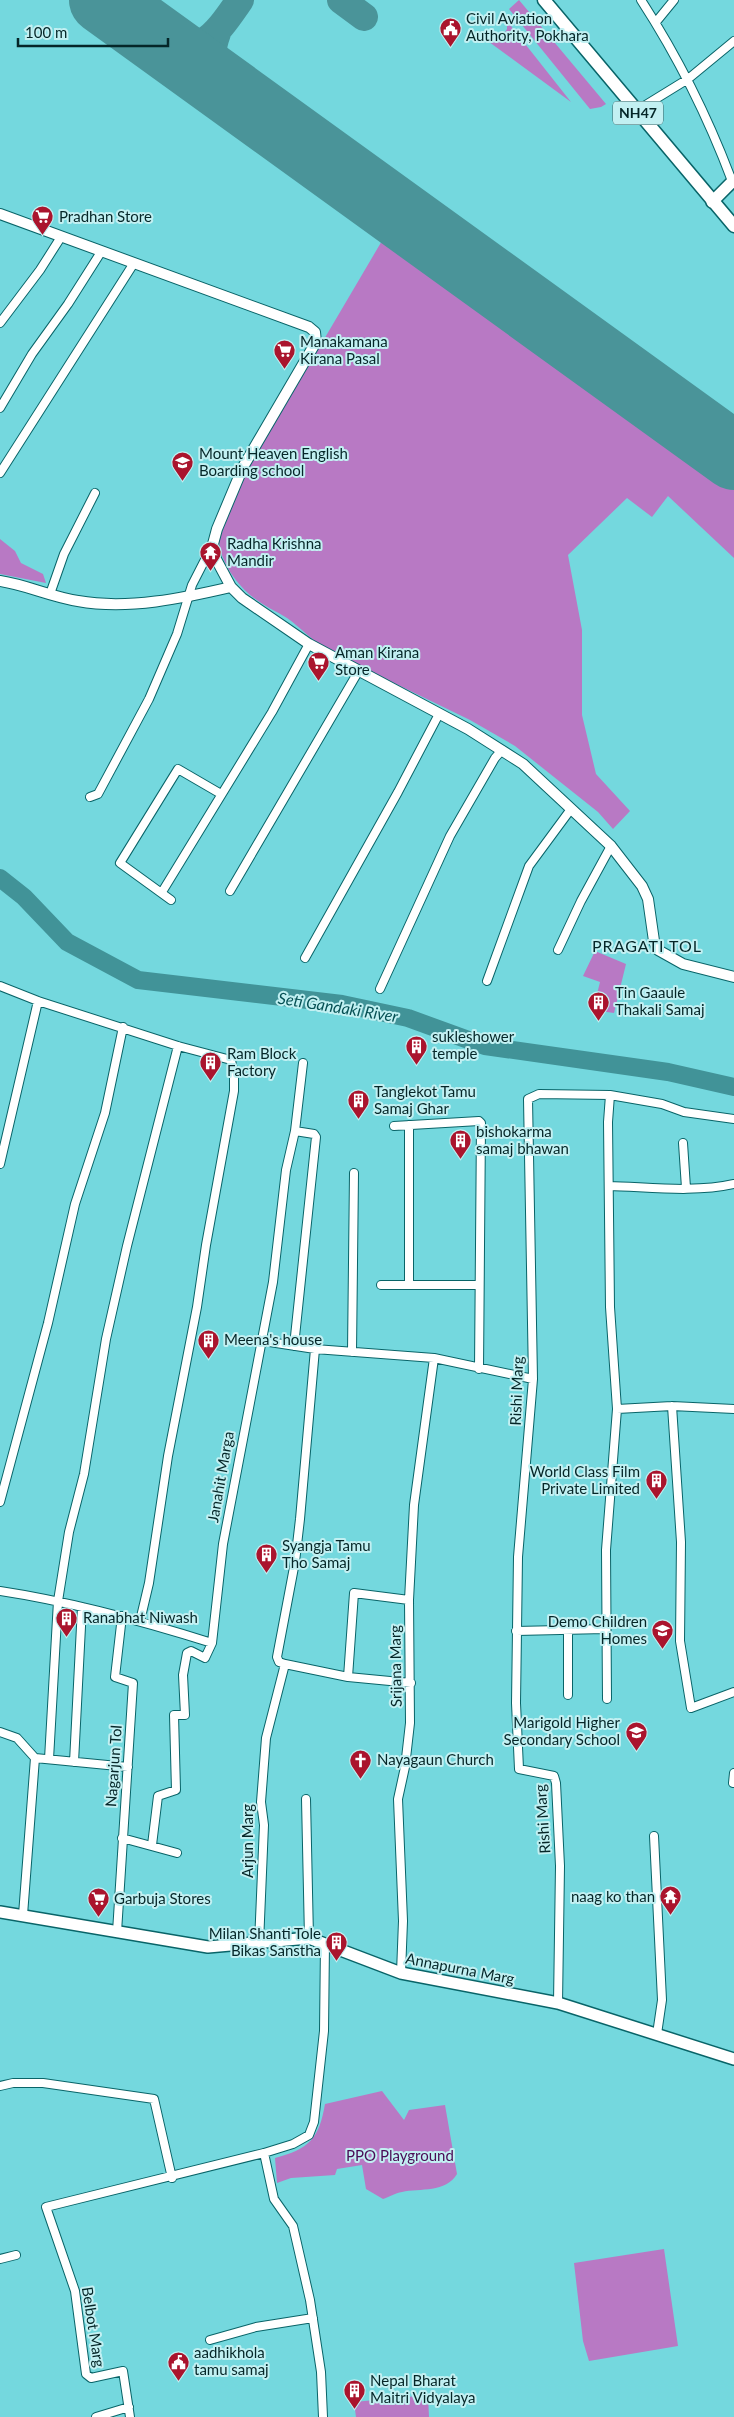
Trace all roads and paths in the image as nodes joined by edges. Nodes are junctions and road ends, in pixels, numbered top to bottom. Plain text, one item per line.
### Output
1 (544, 0) edge
2 (641, 0) edge
3 (674, 0) edge
4 (656, 22) junction
5 (734, 41) edge
6 (688, 79) junction
7 (636, 111) junction
8 (733, 180) edge
9 (712, 202) junction
10 (0, 214) edge
11 (734, 226) edge
12 (61, 237) junction
13 (101, 252) junction
14 (134, 263) junction
15 (0, 323) edge
16 (0, 408) edge
17 (0, 474) edge
18 (95, 493) dead end
19 (213, 544) junction
20 (0, 581) edge
21 (231, 587) junction
22 (50, 594) junction
23 (187, 598) junction
24 (309, 644) junction
25 (358, 672) junction
26 (439, 714) junction
27 (502, 750) junction
28 (221, 794) junction
29 (90, 797) dead end
30 (571, 808) junction
31 (611, 846) junction
32 (230, 891) dead end
33 (162, 892) junction
34 (171, 900) dead end
35 (558, 950) dead end
36 (305, 958) dead end
37 (734, 976) edge
38 (487, 981) dead end
39 (0, 986) edge
40 (380, 989) dead end
41 (38, 1001) junction
42 (123, 1027) junction
43 (178, 1046) junction
44 (303, 1063) dead end
45 (610, 1095) junction
46 (734, 1119) edge
47 (409, 1125) junction
48 (394, 1126) dead end
49 (295, 1131) junction
50 (683, 1143) dead end
51 (0, 1164) edge
52 (354, 1173) dead end
53 (734, 1184) edge
54 (609, 1186) junction
55 (686, 1188) junction
56 (409, 1284) junction
57 (381, 1285) dead end
58 (479, 1285) junction
59 (263, 1341) junction
60 (294, 1346) junction
61 (315, 1349) junction
62 (352, 1352) junction
63 (434, 1358) junction
64 (479, 1368) junction
65 (533, 1379) junction
66 (672, 1406) junction
67 (616, 1409) junction
68 (734, 1409) edge
69 (0, 1502) edge
70 (0, 1592) edge
71 (409, 1600) junction
72 (58, 1601) junction
73 (82, 1607) junction
74 (122, 1616) junction
75 (140, 1621) junction
76 (605, 1629) junction
77 (568, 1630) junction
78 (516, 1631) junction
79 (212, 1643) junction
80 (285, 1664) junction
81 (348, 1677) junction
82 (411, 1683) junction
83 (734, 1692) edge
84 (568, 1695) dead end
85 (607, 1700) dead end
86 (0, 1732) edge
87 (34, 1758) junction
88 (49, 1759) junction
89 (74, 1762) junction
90 (128, 1767) junction
91 (734, 1773) edge
92 (733, 1783) dead end
93 (306, 1799) dead end
94 (654, 1836) dead end
95 (122, 1838) junction
96 (152, 1845) junction
97 (177, 1853) dead end
98 (0, 1912) edge
99 (23, 1915) junction
100 (117, 1932) junction
101 (309, 1938) junction
102 (259, 1943) junction
103 (325, 1943) junction
104 (402, 1973) junction
105 (558, 2003) junction
106 (657, 2034) junction
107 (734, 2059) edge
108 (0, 2086) edge
109 (264, 2154) junction
110 (172, 2178) junction
111 (16, 2255) dead end
112 (0, 2259) edge
113 (313, 2318) junction
114 (210, 2340) dead end
115 (129, 2407) junction
116 (96, 2417) edge
117 (130, 2417) edge
118 (323, 2417) edge

1 - 7 highway, NH47
2 - 4 street
3 - 4 street
4 - 6 street
5 - 6 street
6 - 7 street
6 - 8 street
7 - 9 highway, NH47
8 - 9 main road
9 - 11 highway, NH47
10 - 12 street
12 - 13 street
12 - 15 street
13 - 14 street
13 - 16 street
14 - 17 street
14 - 19 street
18 - 22 street
19 - 21 street
19 - 23 street
20 - 22 street
21 - 23 street
21 - 24 street
22 - 23 street
23 - 29 street
24 - 25 street
24 - 28 street
25 - 26 street
25 - 32 street
26 - 27 street
26 - 36 street
27 - 30 street
27 - 40 street
28 - 33 street
28 - 33 street
30 - 31 street
30 - 38 street
31 - 35 street
31 - 37 street
33 - 34 street
39 - 41 street
41 - 42 street
41 - 51 street
42 - 43 street
42 - 69 street
43 - 72 street
43 - 75 street
44 - 49 street, Janahit Marga
45 - 46 street
45 - 54 street
45 - 65 street, Rishi Marg
47 - 48 street
47 - 56 street
47 - 58 street
49 - 59 street, Janahit Marga
49 - 60 street
50 - 55 street
52 - 62 street
53 - 55 street
54 - 55 street
54 - 67 street
56 - 57 street
56 - 58 street
58 - 64 street
59 - 60 street
59 - 79 street, Janahit Marga
60 - 61 street
61 - 62 street
61 - 80 street
62 - 63 street
63 - 64 street
63 - 71 street, Srijana Marg
64 - 65 street
65 - 78 street, Rishi Marg
66 - 67 street
66 - 68 street
66 - 83 street
67 - 76 street
70 - 72 street
71 - 81 street
71 - 82 street, Srijana Marg
72 - 73 street
72 - 88 street
73 - 74 street
73 - 89 street
74 - 75 street
74 - 90 street, Nagarjun Tol
75 - 79 street
76 - 77 street
76 - 85 street
77 - 78 street
77 - 84 street
78 - 105 street, Rishi Marg
79 - 96 street
80 - 81 street
80 - 102 street, Arjun Marg
81 - 82 street
82 - 104 street, Srijana Marg
86 - 87 street
87 - 88 street
87 - 99 street
88 - 89 street
89 - 90 street
90 - 95 street, Nagarjun Tol
91 - 92 street
93 - 101 street
94 - 106 street
95 - 96 street
95 - 100 street, Nagarjun Tol
96 - 97 street
98 - 99 main road, Annapurna Marg
99 - 100 main road, Annapurna Marg
100 - 102 main road, Annapurna Marg
101 - 102 main road, Annapurna Marg
101 - 103 main road, Annapurna Marg
103 - 104 main road, Annapurna Marg
103 - 109 street
104 - 105 main road, Annapurna Marg
105 - 106 main road, Annapurna Marg
106 - 107 main road, Annapurna Marg
108 - 110 street
109 - 110 street
109 - 113 street
110 - 115 street, Belbot Marg
111 - 112 street
113 - 114 street
113 - 118 street
115 - 116 street
115 - 117 street, Belbot Marg

